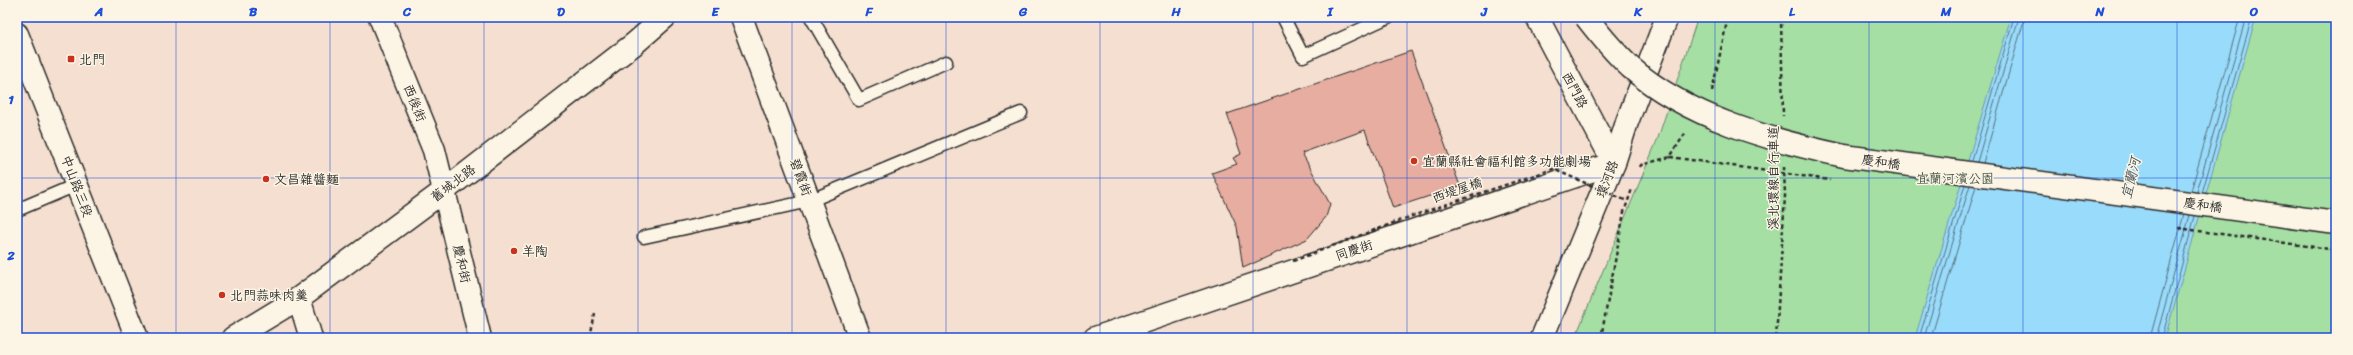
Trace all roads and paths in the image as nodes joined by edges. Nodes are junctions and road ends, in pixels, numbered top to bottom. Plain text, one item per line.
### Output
1 (380, 17) edge
2 (665, 17) edge
3 (741, 17) edge
4 (811, 17) edge
5 (1283, 17) edge
6 (1388, 17) edge
7 (1537, 17) edge
8 (1586, 17) edge
9 (1667, 17) edge
10 (1728, 17) edge
11 (1780, 17) edge
12 (17, 34) edge
13 (946, 62) dead end
14 (1712, 92) dead end
15 (1021, 112) dead end
16 (1783, 118) dead end
17 (1687, 132) dead end
18 (1614, 163) junction
19 (1784, 165) dead end
20 (1638, 172) dead end
21 (76, 185) junction
22 (1633, 186) dead end
23 (445, 190) junction
24 (1628, 200) junction
25 (809, 201) junction
26 (17, 210) edge
27 (2336, 223) edge
28 (644, 237) dead end
29 (1293, 261) dead end
30 (299, 298) junction
31 (595, 314) dead end
32 (137, 338) edge
33 (233, 338) edge
34 (311, 338) edge
35 (480, 338) edge
36 (590, 338) edge
37 (860, 338) edge
38 (1095, 338) edge
39 (1542, 338) edge
40 (1601, 338) edge
41 (1776, 338) edge

1 - 23 street, 西後街
2 - 23 street, 舊城北路
3 - 25 street, 碧霞街
4 - 13 lane
5 - 6 lane
7 - 18 street, 西門路
8 - 27 street, 慶和橋, bridge
9 - 18 street, 環河路
10 - 14 path
11 - 16 path, 溪北環線自行車道
12 - 21 street, 中山路三段
15 - 25 lane
17 - 20 path
18 - 38 street, 同慶街
18 - 39 street, 環河路
19 - 41 path, 溪北環線自行車道
21 - 26 lane
21 - 32 street, 中山路三段
22 - 24 path
23 - 30 street, 舊城北路
23 - 35 street, 慶和街
24 - 29 path, 西堤屋橋, bridge
24 - 40 path
25 - 28 lane
25 - 37 street, 碧霞街
30 - 33 street, 舊城北路
30 - 34 street
31 - 36 path

